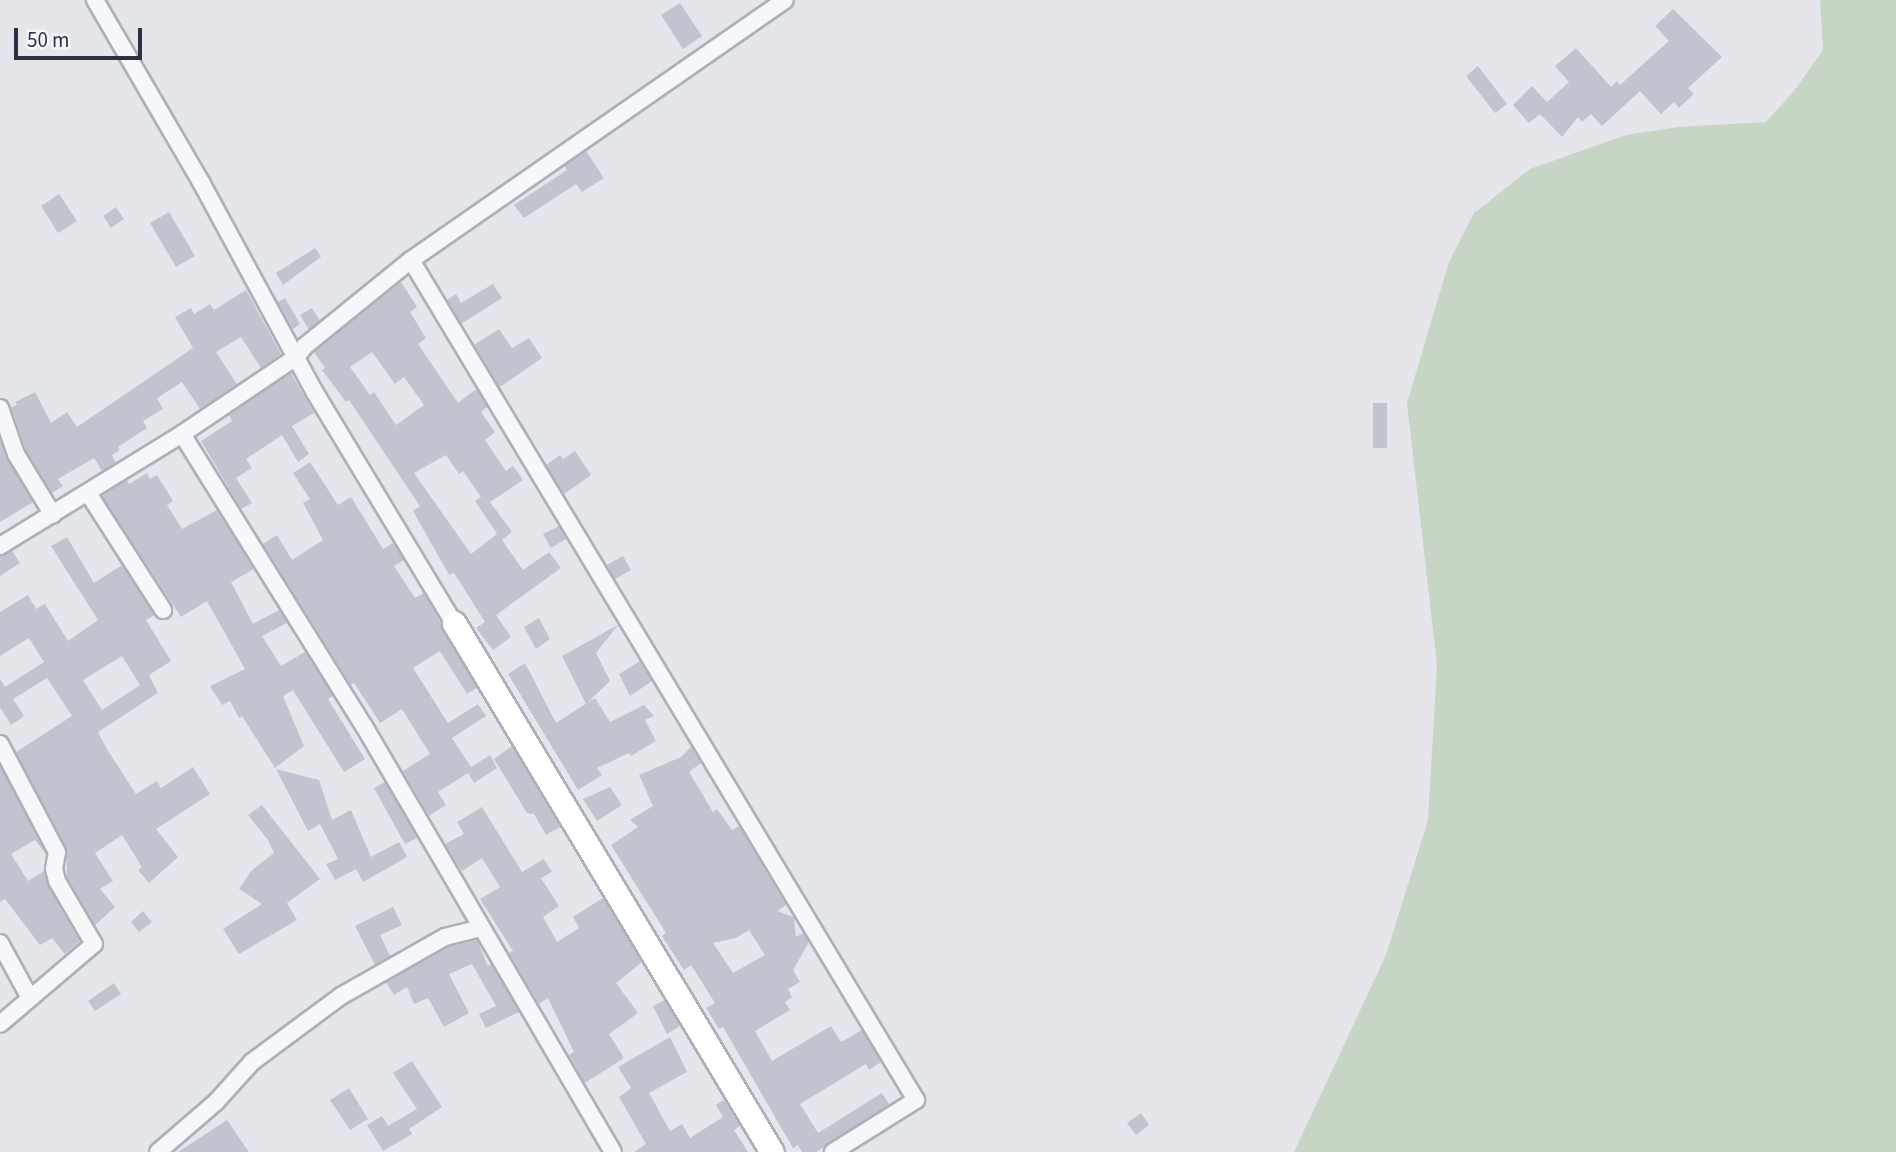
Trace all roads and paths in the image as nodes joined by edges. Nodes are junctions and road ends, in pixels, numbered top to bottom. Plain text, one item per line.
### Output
1 (95, 0) edge
2 (785, 0) edge
3 (411, 260) junction
4 (296, 357) junction
5 (0, 408) edge
6 (182, 434) junction
7 (88, 493) junction
8 (52, 515) junction
9 (0, 546) edge
10 (163, 610) dead end
11 (454, 623) joint
12 (0, 744) edge
13 (480, 928) junction
14 (0, 943) edge
15 (30, 998) junction
16 (0, 1024) edge
17 (158, 1152) edge
18 (613, 1152) edge
19 (772, 1152) edge
20 (833, 1152) edge

1 - 4 street
2 - 3 street
3 - 4 street
3 - 20 street
4 - 6 street
4 - 11 street
5 - 8 street
6 - 7 street
6 - 13 street
7 - 8 street
7 - 10 street
8 - 9 street
11 - 19 street
12 - 15 street
13 - 17 street
13 - 18 street
14 - 15 street
15 - 16 street

